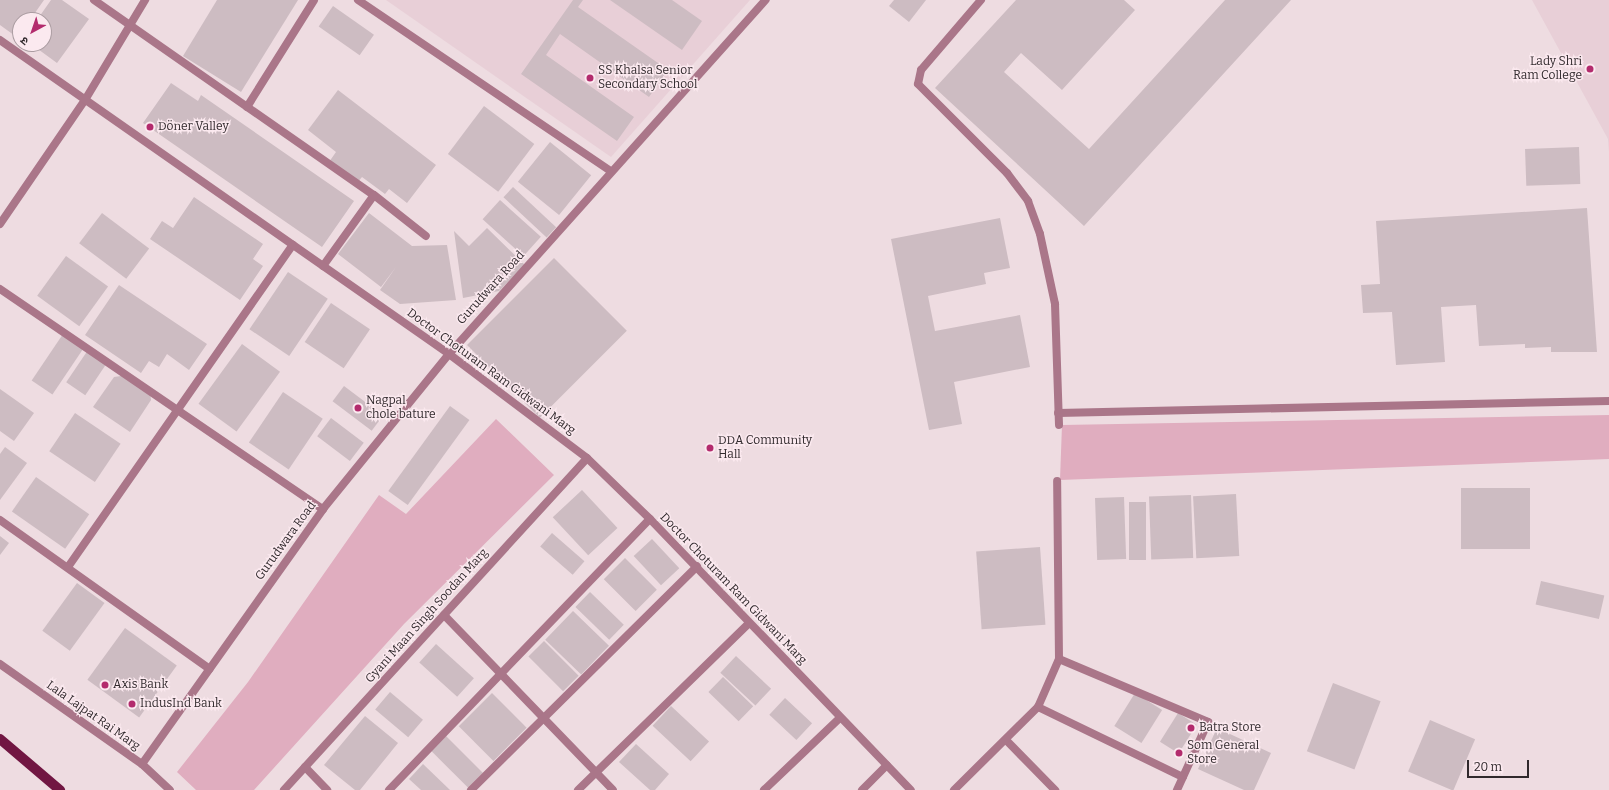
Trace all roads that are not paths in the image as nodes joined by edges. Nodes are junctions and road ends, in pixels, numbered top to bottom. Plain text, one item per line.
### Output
1 (94, 0) edge
2 (145, 0) edge
3 (314, 0) edge
4 (358, 0) edge
5 (766, 0) edge
6 (981, 0) edge
7 (130, 26) junction
8 (0, 40) edge
9 (85, 100) junction
10 (247, 107) junction
11 (611, 171) junction
12 (374, 195) junction
13 (0, 224) edge
14 (426, 236) dead end
15 (293, 245) junction
16 (323, 266) junction
17 (0, 289) edge
18 (449, 354) junction
19 (1609, 401) edge
20 (178, 408) junction
21 (1058, 413) junction
22 (1059, 425) dead end
23 (587, 458) junction
24 (1057, 481) dead end
25 (323, 509) junction
26 (650, 519) junction
27 (0, 520) edge
28 (696, 566) junction
29 (68, 567) junction
30 (444, 615) junction
31 (748, 623) junction
32 (1059, 659) junction
33 (0, 664) edge
34 (210, 669) junction
35 (501, 673) junction
36 (1038, 707) junction
37 (544, 718) junction
38 (840, 718) junction
39 (0, 739) edge
40 (1007, 741) junction
41 (142, 764) junction
42 (887, 765) junction
43 (305, 767) junction
44 (596, 773) junction
45 (1183, 777) junction
46 (60, 790) edge
47 (170, 790) edge
48 (284, 790) edge
49 (327, 790) edge
50 (389, 790) edge
51 (471, 790) edge
52 (578, 790) edge
53 (613, 790) edge
54 (764, 790) edge
55 (862, 790) edge
56 (911, 790) edge
57 (954, 790) edge
58 (1055, 790) edge
59 (1177, 790) edge

1 - 7 street
2 - 7 street
3 - 10 street
4 - 11 street
5 - 11 street, Gurudwara Road
6 - 21 street
7 - 9 street
7 - 10 street
8 - 9 street, Doctor Choturam Ram Gidwani Marg
9 - 13 street
9 - 15 street, Doctor Choturam Ram Gidwani Marg
10 - 12 street
11 - 18 street, Gurudwara Road
12 - 14 street
12 - 16 street
15 - 16 street, Doctor Choturam Ram Gidwani Marg
15 - 20 street
16 - 18 street, Doctor Choturam Ram Gidwani Marg
17 - 20 street
18 - 23 street, Doctor Choturam Ram Gidwani Marg
18 - 25 street, Gurudwara Road
19 - 21 street
20 - 25 street
20 - 29 street
21 - 22 street
23 - 26 street, Doctor Choturam Ram Gidwani Marg
23 - 30 street, Gyani Maan Singh Soodan Marg
24 - 32 street
25 - 34 street, Gurudwara Road
26 - 28 street, Doctor Choturam Ram Gidwani Marg
26 - 35 street
27 - 29 street
28 - 31 street, Doctor Choturam Ram Gidwani Marg
28 - 37 street
29 - 34 street
30 - 35 street
30 - 43 street, Gyani Maan Singh Soodan Marg
31 - 38 street, Doctor Choturam Ram Gidwani Marg
31 - 44 street
32 - 36 street
32 - 45 street
33 - 41 street, Lala Lajpat Rai Marg
34 - 41 street, Gurudwara Road
35 - 37 street
35 - 50 street
36 - 40 street
36 - 45 street
37 - 44 street
37 - 51 street
38 - 42 street, Doctor Choturam Ram Gidwani Marg
38 - 54 street
39 - 46 main road
40 - 57 street
40 - 58 street
41 - 47 street, Lala Lajpat Rai Marg
42 - 55 street
42 - 56 street, Doctor Choturam Ram Gidwani Marg
43 - 48 street, Gyani Maan Singh Soodan Marg
43 - 49 street
44 - 52 street
44 - 53 street
45 - 59 street

